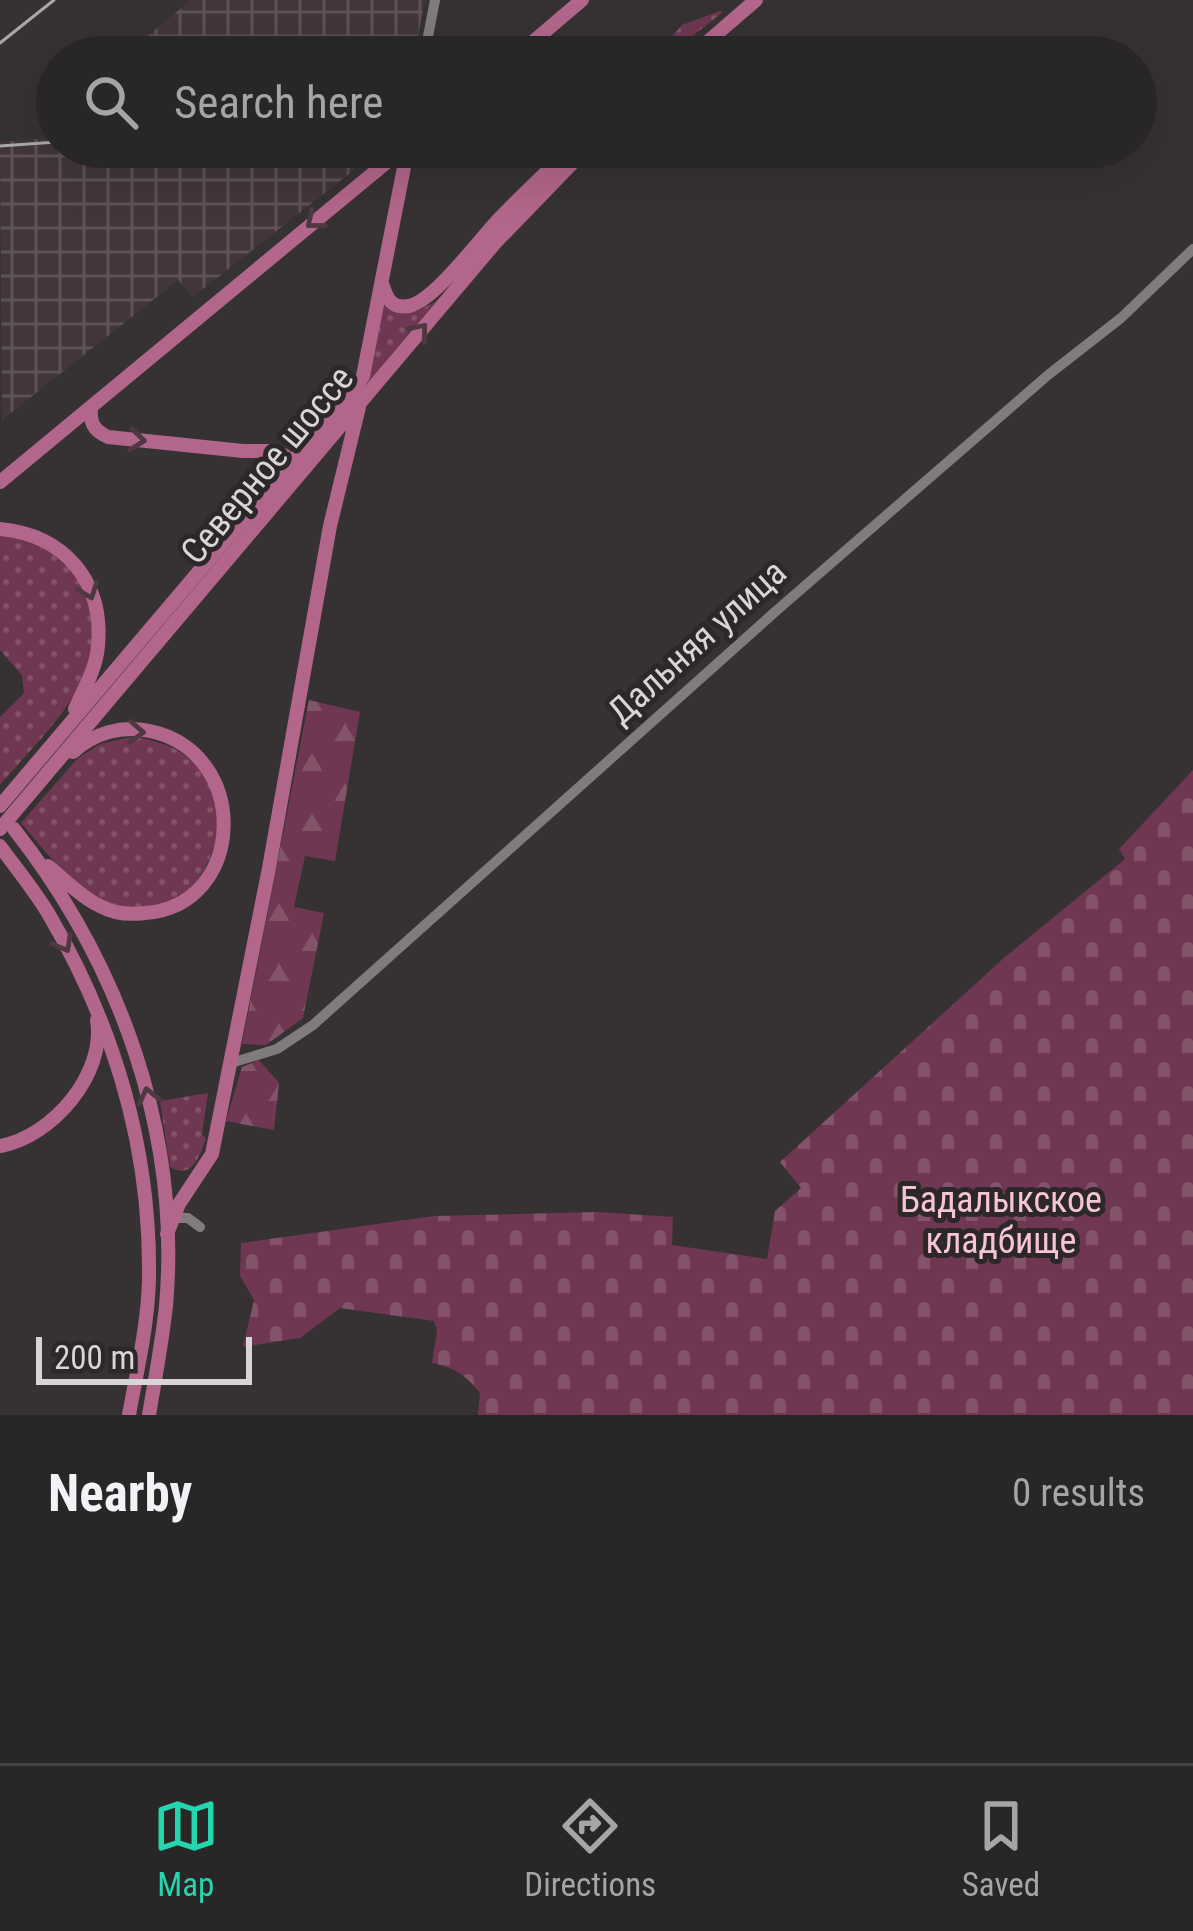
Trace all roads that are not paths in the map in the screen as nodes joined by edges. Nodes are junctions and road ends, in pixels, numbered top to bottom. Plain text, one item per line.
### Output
1 (434, 0) edge
2 (582, 0) edge
3 (757, 0) edge
4 (428, 36) edge
5 (540, 36) edge
6 (715, 36) edge
7 (381, 168) edge
8 (402, 168) edge
9 (552, 168) edge
10 (568, 168) edge
11 (1193, 249) edge
12 (382, 281) junction
13 (361, 402) junction
14 (91, 407) junction
15 (243, 451) junction
16 (317, 452) junction
17 (296, 466) junction
18 (345, 467) junction
19 (275, 481) junction
20 (0, 482) edge
21 (0, 529) edge
22 (67, 728) junction
23 (29, 787) junction
24 (0, 806) edge
25 (7, 829) edge
26 (0, 846) edge
27 (32, 853) junction
28 (93, 998) junction
29 (231, 1063) junction
30 (0, 1145) edge
31 (212, 1154) junction
32 (161, 1163) junction
33 (200, 1227) dead end
34 (169, 1228) junction
35 (137, 1375) junction
36 (155, 1378) junction
37 (129, 1415) edge
38 (148, 1415) edge

1 - 4 street
2 - 5 main road
3 - 6 main road
7 -> 14 main road, Северное шоссе
8 - 12 main road, Северное шоссе
9 - 12 main road
13 -> 10 main road, Северное шоссе
11 - 29 street, Дальняя улица
12 - 17 main road, Северное шоссе
13 - 16 main road, Северное шоссе
13 - 18 main road
14 -> 15 main road
14 - 20 main road, Северное шоссе
15 - 17 main road
15 - 19 main road
16 - 17 main road, Северное шоссе
16 - 18 main road
17 - 19 main road, Северное шоссе
17 - 23 main road, Северное шоссе
18 - 29 main road
19 - 22 main road, Северное шоссе
21 -> 22 main road
22 - 23 main road, Северное шоссе
23 - 24 main road, Северное шоссе
23 - 25 main road, Северное шоссе
23 -> 27 main road
25 - 27 main road
26 -> 28 main road
32 -> 27 main road
28 - 30 main road
28 - 35 main road
29 - 31 main road
31 - 32 main road
31 - 34 main road
32 - 34 main road
33 - 34 street
34 - 36 main road
35 - 36 main road
35 - 37 main road
36 - 38 main road

